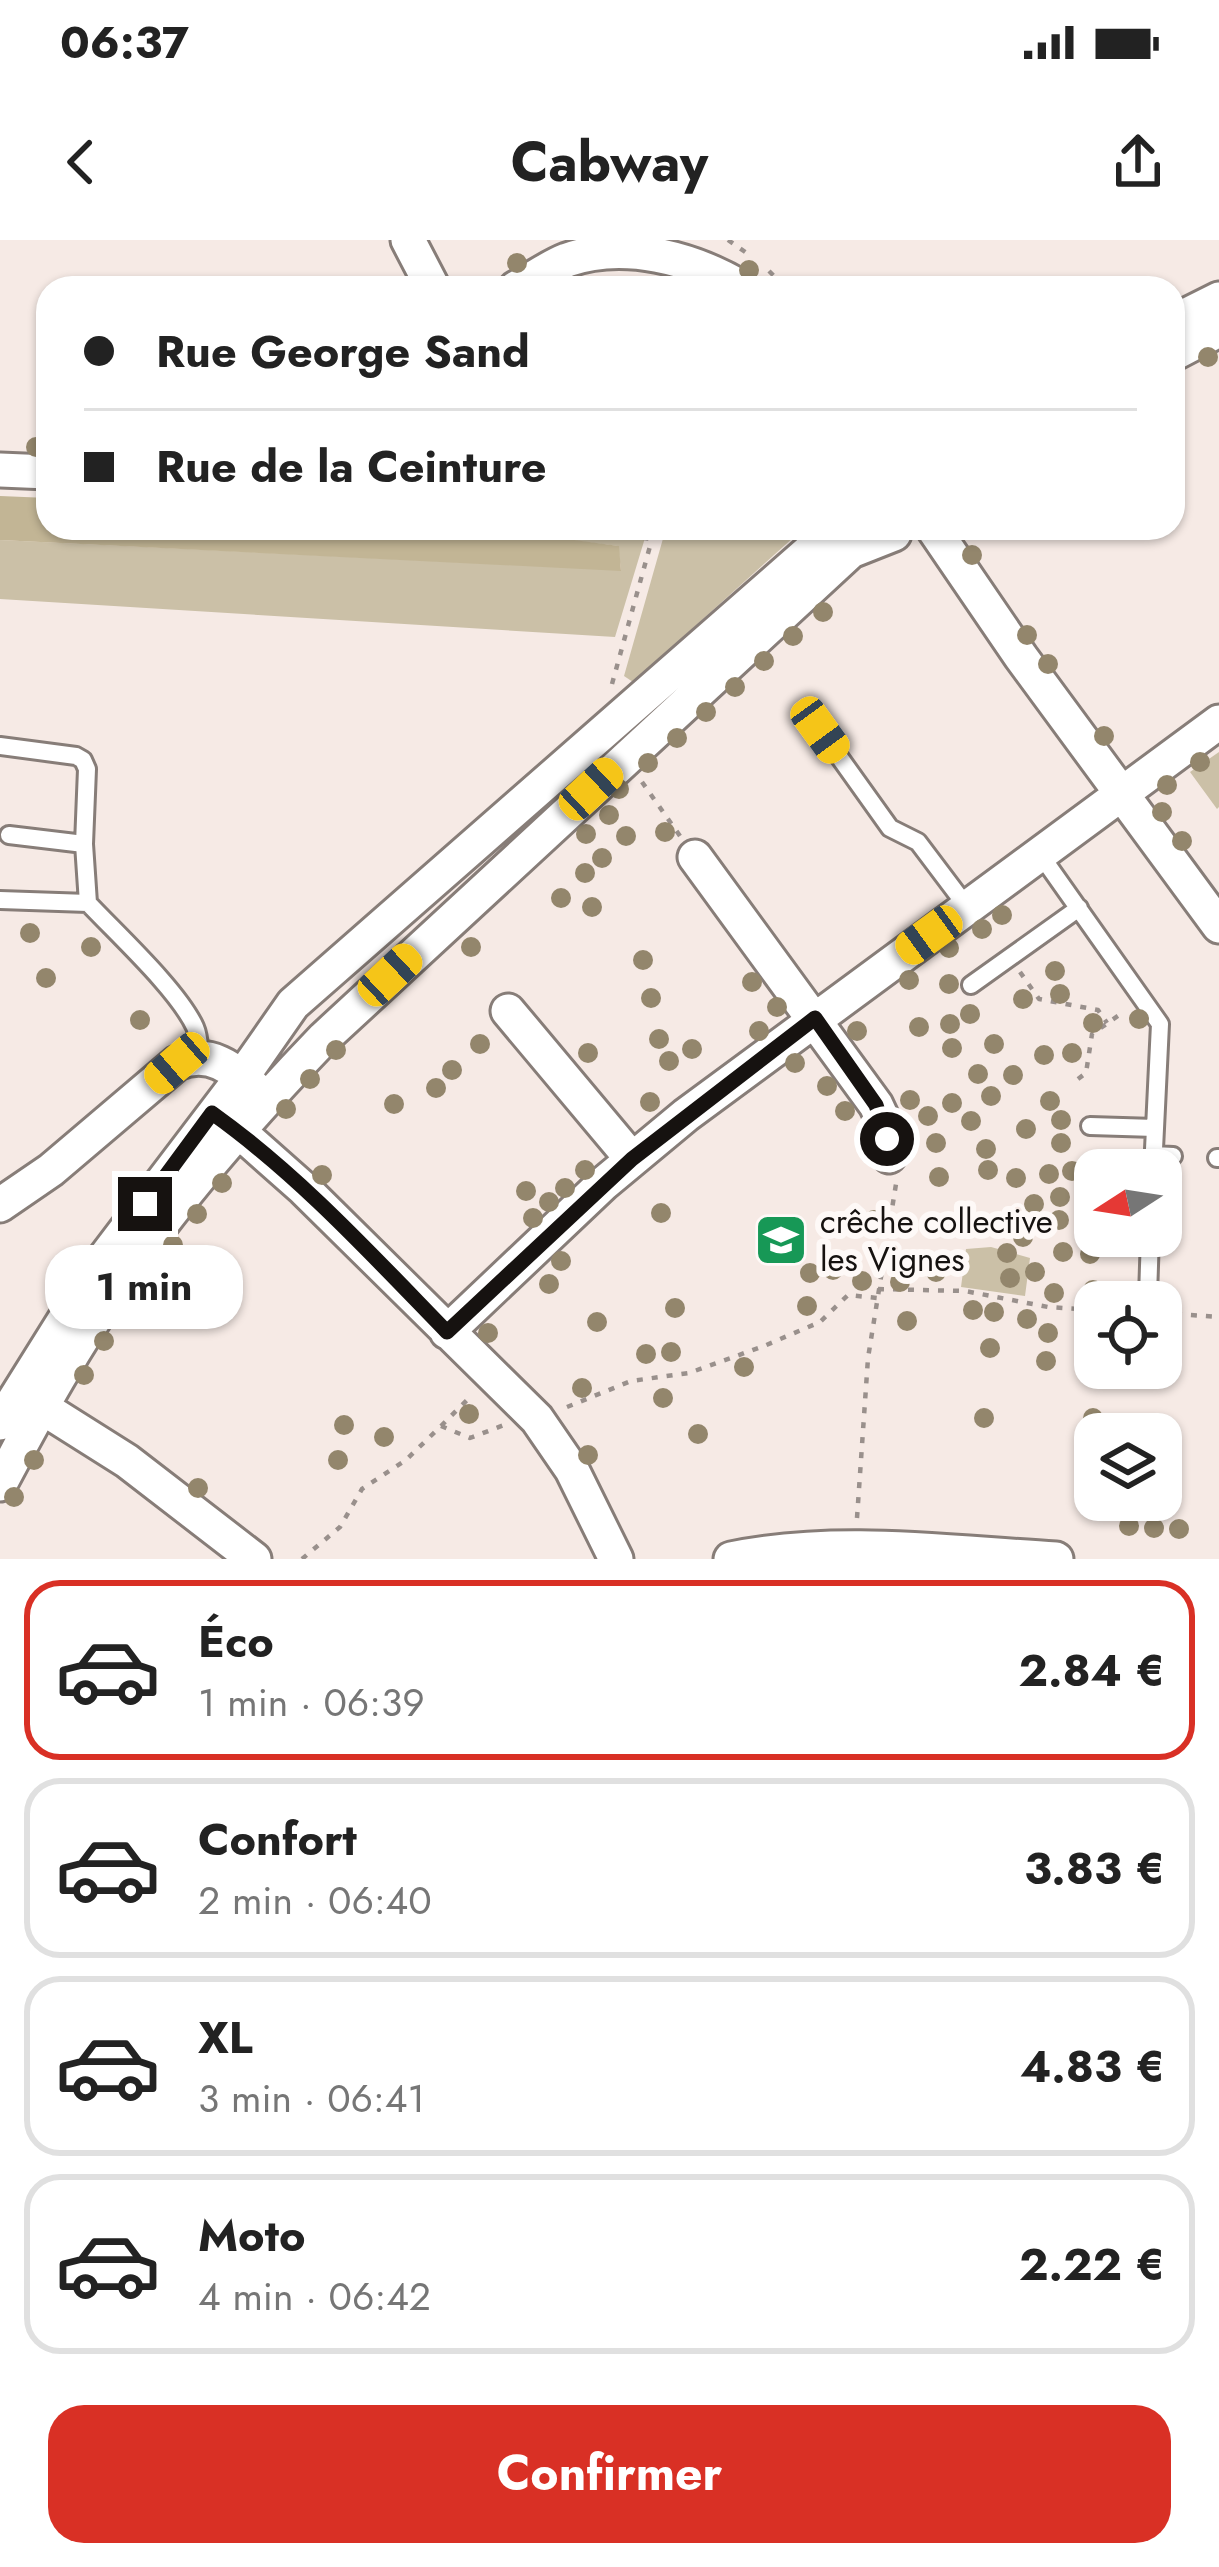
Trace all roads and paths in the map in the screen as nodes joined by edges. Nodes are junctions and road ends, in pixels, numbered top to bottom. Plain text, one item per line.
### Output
1 (408, 240) edge
2 (427, 276) edge
3 (538, 276) edge
4 (722, 276) edge
5 (1219, 298) edge
6 (1185, 316) edge
7 (1219, 330) edge
8 (1185, 348) edge
9 (0, 470) edge
10 (36, 472) edge
11 (653, 540) edge
12 (822, 540) edge
13 (871, 540) edge
14 (940, 540) edge
15 (1219, 722) edge
16 (820, 730) dead end
17 (597, 737) junction
18 (0, 746) edge
19 (624, 758) junction
20 (1121, 795) junction
21 (9, 835) dead end
22 (84, 844) junction
23 (1040, 854) junction
24 (695, 857) joint
25 (0, 899) edge
26 (88, 903) junction
27 (967, 907) junction
28 (1079, 908) junction
29 (1219, 926) edge
30 (1010, 958) junction
31 (971, 985) dead end
32 (1142, 999) junction
33 (508, 1011) dead end
34 (815, 1018) junction
35 (1107, 1023) junction
36 (200, 1055) junction
37 (1078, 1079) dead end
38 (254, 1088) junction
39 (225, 1122) junction
40 (1090, 1126) dead end
41 (1155, 1128) junction
42 (1154, 1149) edge
43 (889, 1156) joint
44 (632, 1159) junction
45 (0, 1205) edge
46 (878, 1289) junction
47 (877, 1298) junction
48 (1074, 1309) edge
49 (1182, 1314) edge
50 (1219, 1317) edge
51 (447, 1332) junction
52 (492, 1374) junction
53 (43, 1408) junction
54 (537, 1419) junction
55 (0, 1423) edge
56 (441, 1426) junction
57 (0, 1484) edge
58 (854, 1547) junction
59 (254, 1559) edge
60 (302, 1559) edge
61 (616, 1559) edge
62 (731, 1559) edge
63 (1057, 1559) edge

1 - 2 street
3 - 4 street
5 - 6 street
7 - 8 street
9 - 10 street
11 - 17 path
12 - 17 street
13 - 19 street
14 - 20 street
15 - 20 street
16 - 27 lane
17 - 38 street
18 - 22 lane
19 - 24 path
19 - 38 street
20 - 23 street
20 - 29 street
21 - 22 lane
22 - 26 lane
23 - 27 street
23 - 28 lane
24 - 34 street
25 - 26 lane
26 - 36 lane
27 - 34 street
28 - 30 lane
28 - 32 lane
30 - 31 lane
30 - 35 path
32 - 35 path
32 - 41 lane
33 - 44 street
34 - 43 street
34 - 44 street
35 - 37 path
36 - 38 street
36 - 45 street
38 - 39 street
39 - 51 street
39 - 53 street
39 - 55 street
40 - 41 lane
41 - 42 lane
43 - 46 path
44 - 51 street
46 - 47 path
46 - 48 path
47 - 54 path
47 - 58 path
49 - 50 path
51 - 52 street
52 - 54 street
52 - 56 path
53 - 57 street
53 - 59 street
54 - 56 path
54 - 61 street
56 - 60 path
58 - 62 street
58 - 63 street

